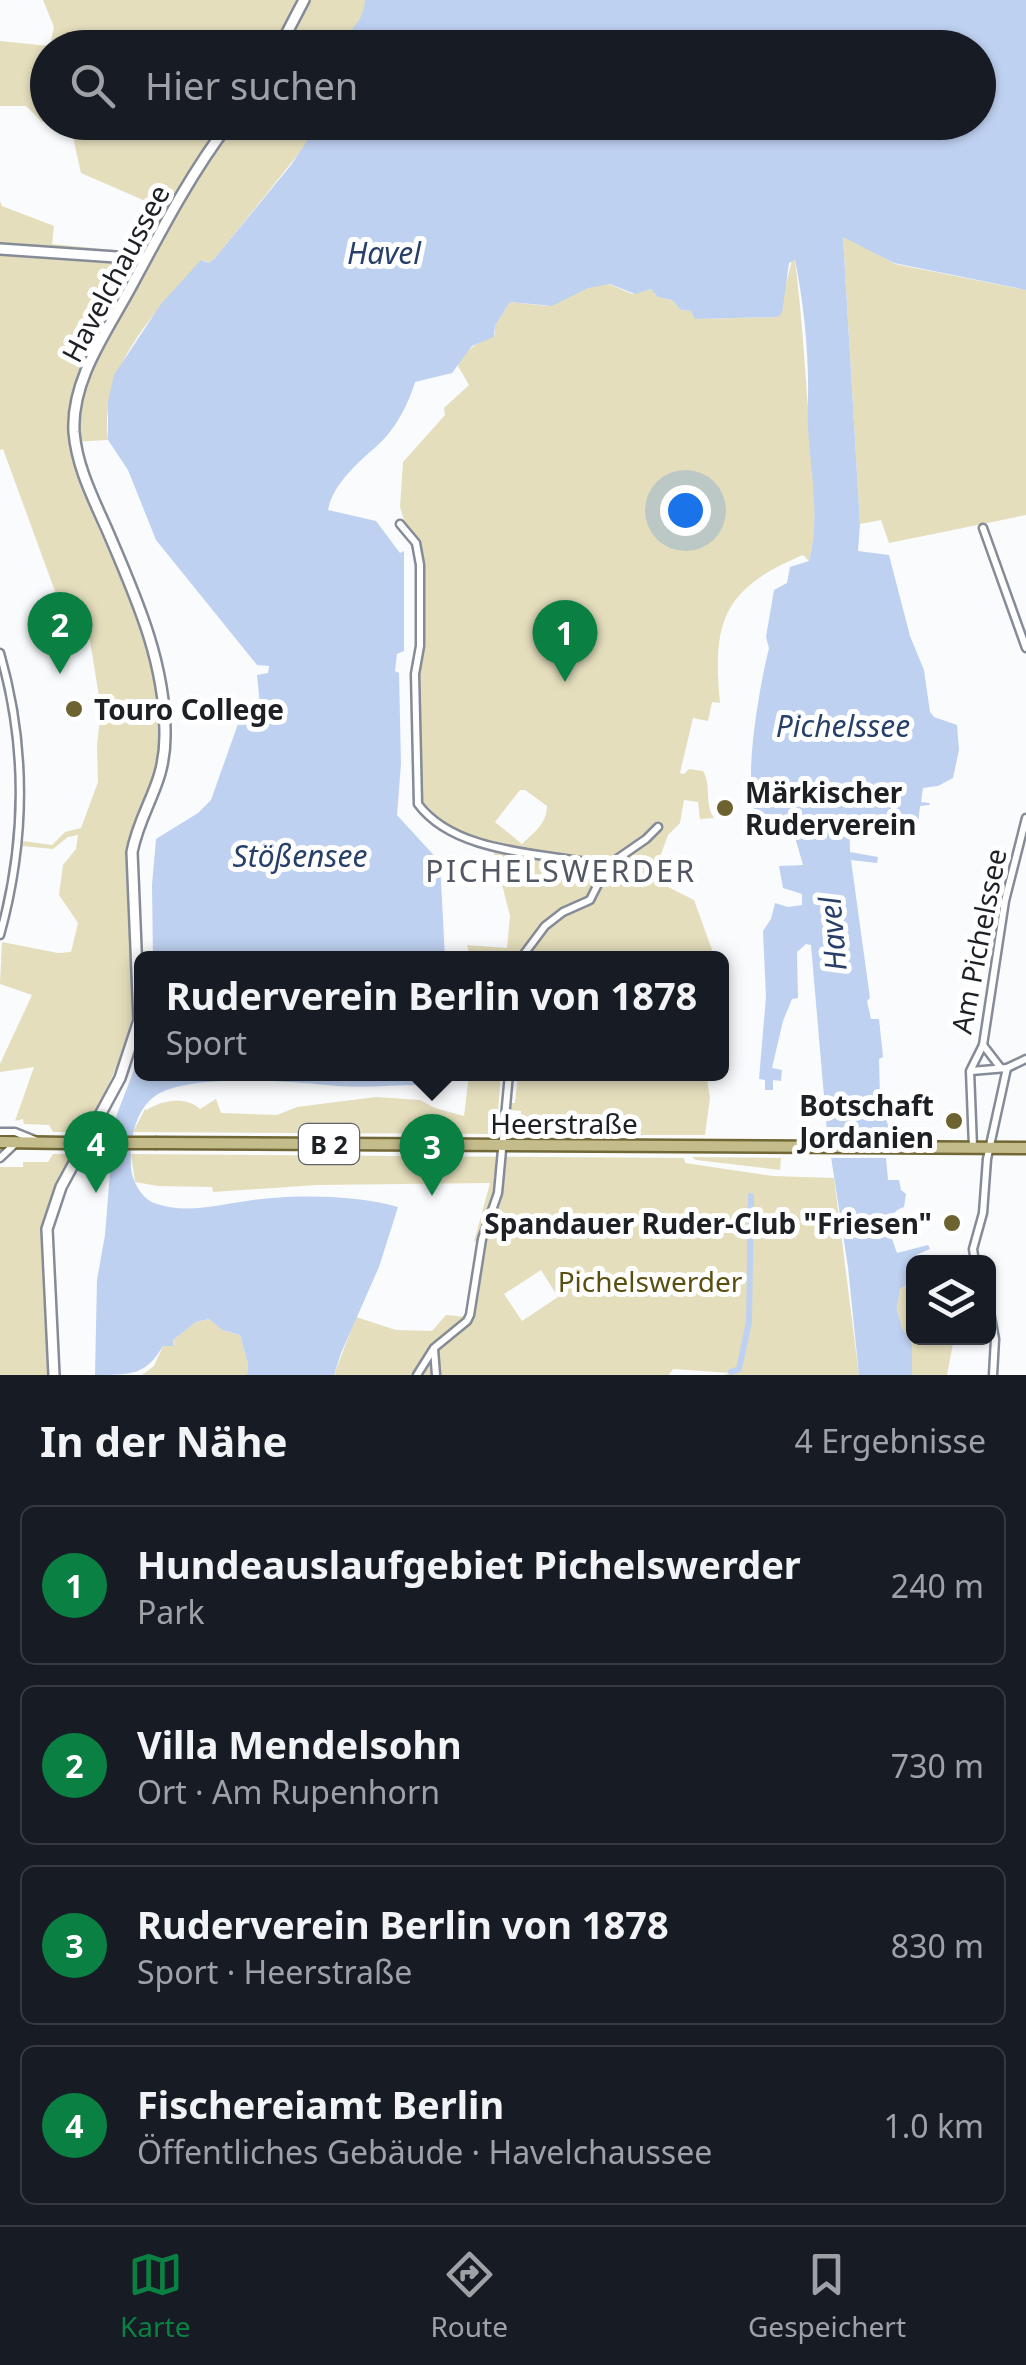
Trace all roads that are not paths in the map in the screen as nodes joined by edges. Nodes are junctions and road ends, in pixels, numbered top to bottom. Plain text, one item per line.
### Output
1 (304, 0) edge
2 (289, 30) edge
3 (218, 140) edge
4 (0, 248) edge
5 (145, 259) junction
6 (400, 524) dead end
7 (983, 528) dead end
8 (1026, 648) edge
9 (0, 653) edge
10 (1026, 818) edge
11 (658, 827) dead end
12 (606, 866) junction
13 (0, 936) edge
14 (136, 951) edge
15 (525, 951) edge
16 (134, 1035) edge
17 (983, 1045) junction
18 (1026, 1059) edge
19 (1003, 1067) junction
20 (970, 1071) junction
21 (508, 1081) edge
22 (0, 1132) edge
23 (0, 1142) edge
24 (17, 1142) junction
25 (41, 1142) junction
26 (502, 1145) junction
27 (974, 1147) junction
28 (991, 1147) junction
29 (1026, 1148) edge
30 (0, 1158) edge
31 (975, 1255) edge
32 (995, 1345) edge
33 (434, 1348) junction
34 (54, 1375) edge
35 (418, 1375) edge
36 (436, 1375) edge
37 (993, 1375) edge

1 - 2 street
3 - 5 street, Havelchaussee
4 - 5 street
5 - 14 street, Havelchaussee
6 - 12 street
7 - 8 street
9 - 13 street
10 - 17 street, Am Pichelssee
11 - 12 street
12 - 15 street
16 - 34 street, Havelchaussee
17 - 19 street
17 - 20 street, Am Pichelssee
18 - 19 street
19 - 20 street
19 - 28 street
20 - 27 street
21 - 26 street
22 - 25 street, Heerstraße
23 - 24 main road, Heerstraße / B 2
24 - 25 main road, Heerstraße / B 2
24 - 30 street
25 - 26 main road, Heerstraße / B 2, bridge
26 - 27 main road, Heerstraße / B 2
26 - 33 street
27 - 28 main road, Heerstraße / B 2
28 - 29 main road, Heerstraße / B 2
28 - 31 street
32 - 37 street
33 - 35 street
33 - 36 street

